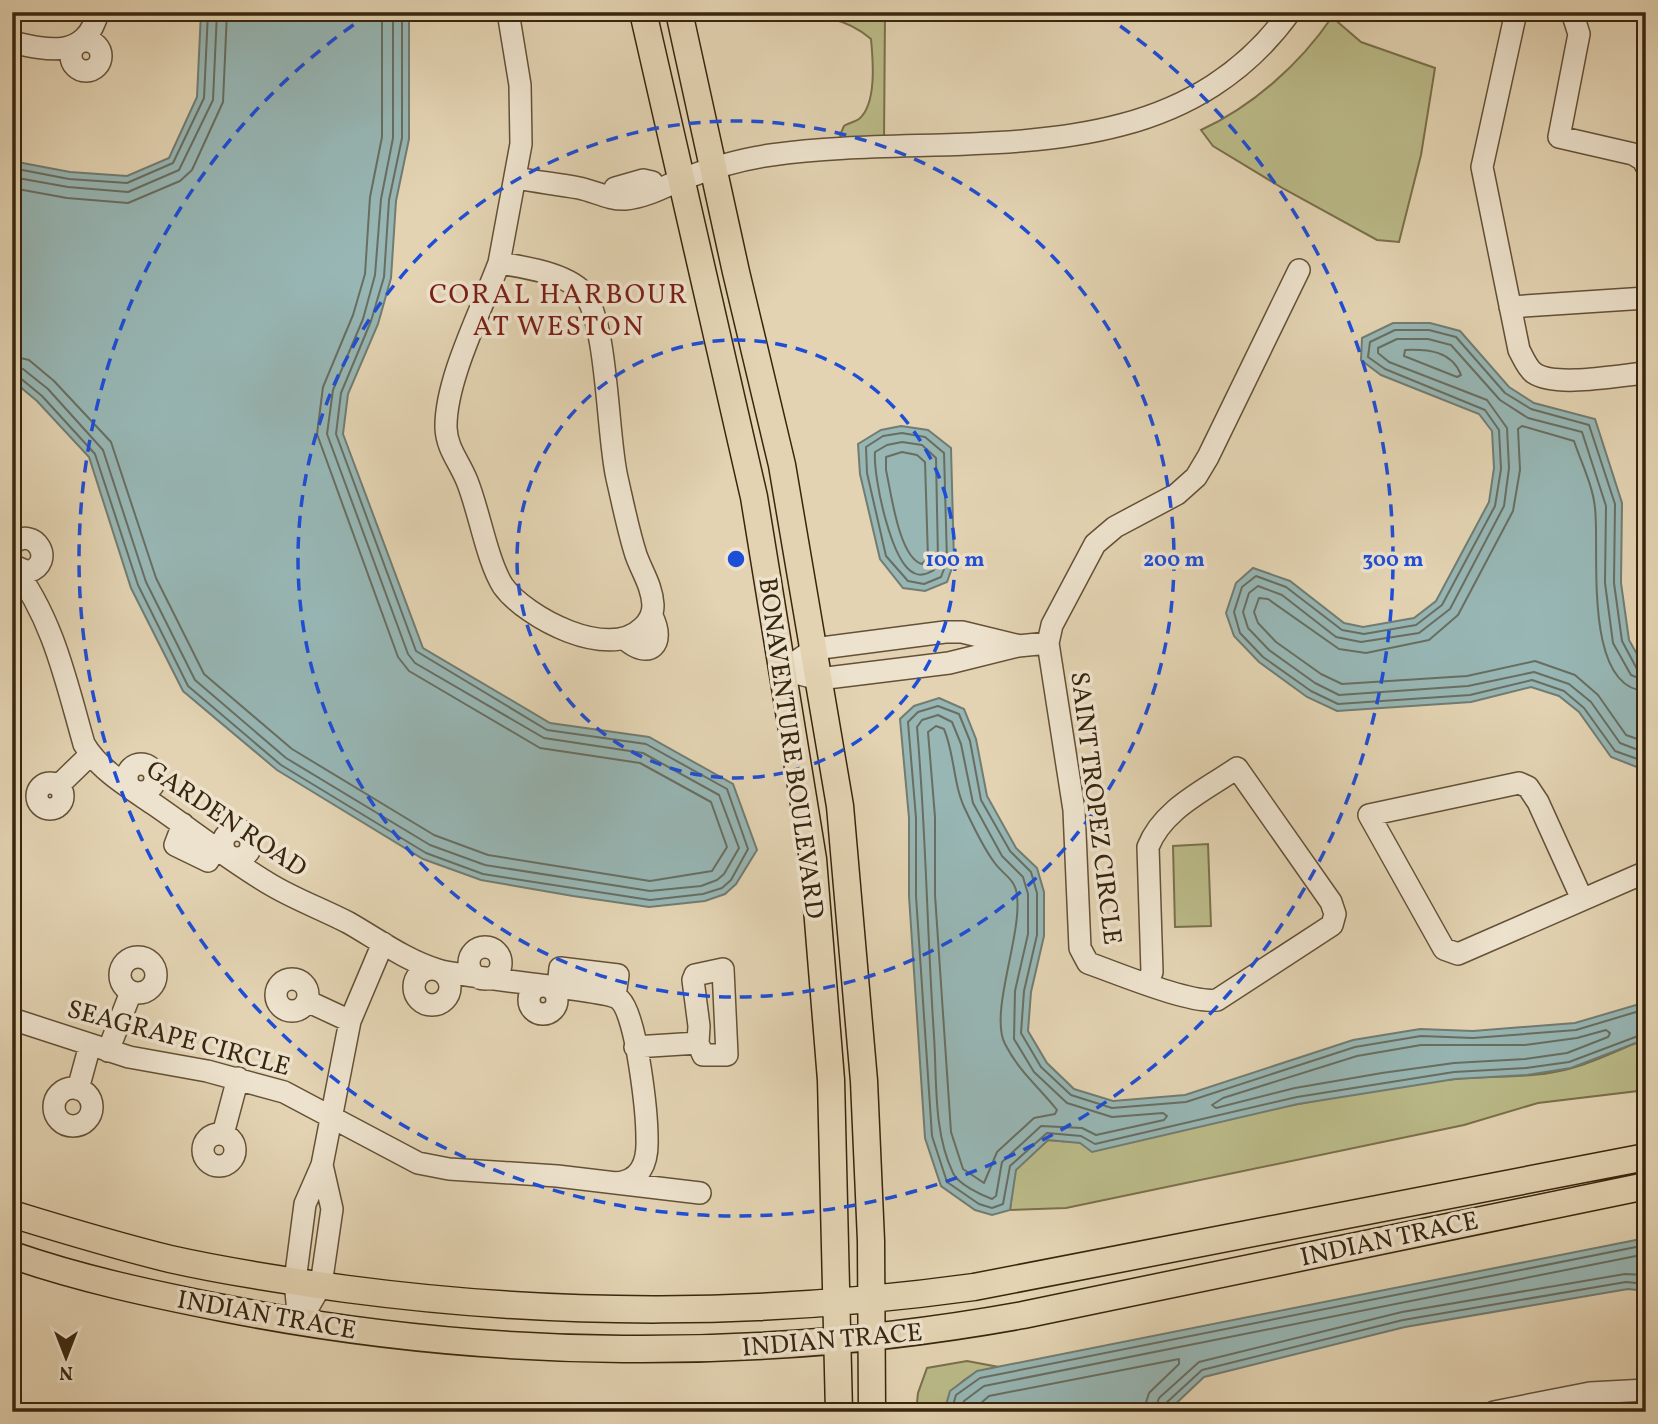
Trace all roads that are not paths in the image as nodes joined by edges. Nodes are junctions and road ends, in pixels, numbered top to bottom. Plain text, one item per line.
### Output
1 (98, 12) edge
2 (508, 12) edge
3 (643, 12) edge
4 (679, 12) edge
5 (1290, 12) edge
6 (1516, 12) edge
7 (1572, 12) edge
8 (12, 42) edge
9 (1646, 166) edge
10 (712, 169) junction
11 (516, 178) junction
12 (680, 180) junction
13 (616, 193) junction
14 (499, 263) junction
15 (1298, 270) dead end
16 (1646, 298) edge
17 (1510, 307) junction
18 (1646, 373) edge
19 (12, 544) edge
20 (14, 569) edge
21 (1048, 643) junction
22 (1018, 646) junction
23 (814, 649) junction
24 (784, 670) junction
25 (819, 680) junction
26 (90, 755) junction
27 (58, 786) dead end
28 (1644, 876) edge
29 (1582, 899) junction
30 (383, 943) junction
31 (1147, 983) junction
32 (131, 992) dead end
33 (307, 1001) dead end
34 (12, 1019) edge
35 (350, 1021) junction
36 (698, 1043) dead end
37 (635, 1046) junction
38 (99, 1048) junction
39 (238, 1078) junction
40 (78, 1088) dead end
41 (332, 1116) junction
42 (223, 1134) dead end
43 (1646, 1157) edge
44 (322, 1165) junction
45 (612, 1183) junction
46 (1646, 1186) edge
47 (700, 1193) dead end
48 (12, 1214) edge
49 (12, 1255) edge
50 (295, 1281) junction
51 (321, 1285) junction
52 (871, 1301) junction
53 (838, 1304) junction
54 (299, 1323) junction
55 (871, 1337) junction
56 (838, 1340) junction
57 (1646, 1390) edge
58 (839, 1412) edge
59 (872, 1412) edge
60 (1494, 1412) edge

1 - 8 street
2 - 11 street
3 - 12 main road, BONAVENTURE BOULEVARD
4 - 10 main road, BONAVENTURE BOULEVARD
5 - 10 street
6 - 17 street
7 - 9 street
10 - 12 street
10 - 23 main road, BONAVENTURE BOULEVARD
11 - 13 street
11 - 14 street
12 - 13 street
12 - 13 street
12 - 24 main road, BONAVENTURE BOULEVARD
14 - 14 street
15 - 21 street, SAINT TROPEZ CIRCLE
16 - 17 street
17 - 18 street
19 - 20 street
20 - 26 street, GARDEN ROAD
21 - 22 street
21 - 31 street, SAINT TROPEZ CIRCLE
22 - 23 street
22 - 25 street
23 - 24 street
23 - 25 main road, BONAVENTURE BOULEVARD
24 - 25 street
24 - 53 main road, BONAVENTURE BOULEVARD
25 - 52 main road, BONAVENTURE BOULEVARD
26 - 27 street
26 - 30 street, GARDEN ROAD
28 - 29 street
29 - 29 street
30 - 35 street
30 - 37 street, GARDEN ROAD
31 - 31 street, SAINT TROPEZ CIRCLE
32 - 38 street
33 - 35 street
34 - 38 street, SEAGRAPE CIRCLE
35 - 41 street
36 - 37 street
37 - 45 street
38 - 39 street, SEAGRAPE CIRCLE
38 - 40 street
39 - 41 street, SEAGRAPE CIRCLE
39 - 42 street
41 - 44 street
41 - 45 street, SEAGRAPE CIRCLE
43 - 52 main road, INDIAN TRACE
44 - 50 street
44 - 51 street
45 - 47 street, SEAGRAPE CIRCLE
46 - 55 main road, INDIAN TRACE
48 - 50 main road, INDIAN TRACE
49 - 54 main road, INDIAN TRACE
50 - 51 main road, INDIAN TRACE
50 - 54 street
51 - 53 main road, INDIAN TRACE
51 - 54 street
52 - 53 main road, INDIAN TRACE
52 - 55 main road, BONAVENTURE BOULEVARD
53 - 56 main road, BONAVENTURE BOULEVARD
54 - 56 main road, INDIAN TRACE
55 - 56 main road, INDIAN TRACE
55 - 59 main road, BONAVENTURE BOULEVARD
56 - 58 main road, BONAVENTURE BOULEVARD
57 - 60 street

